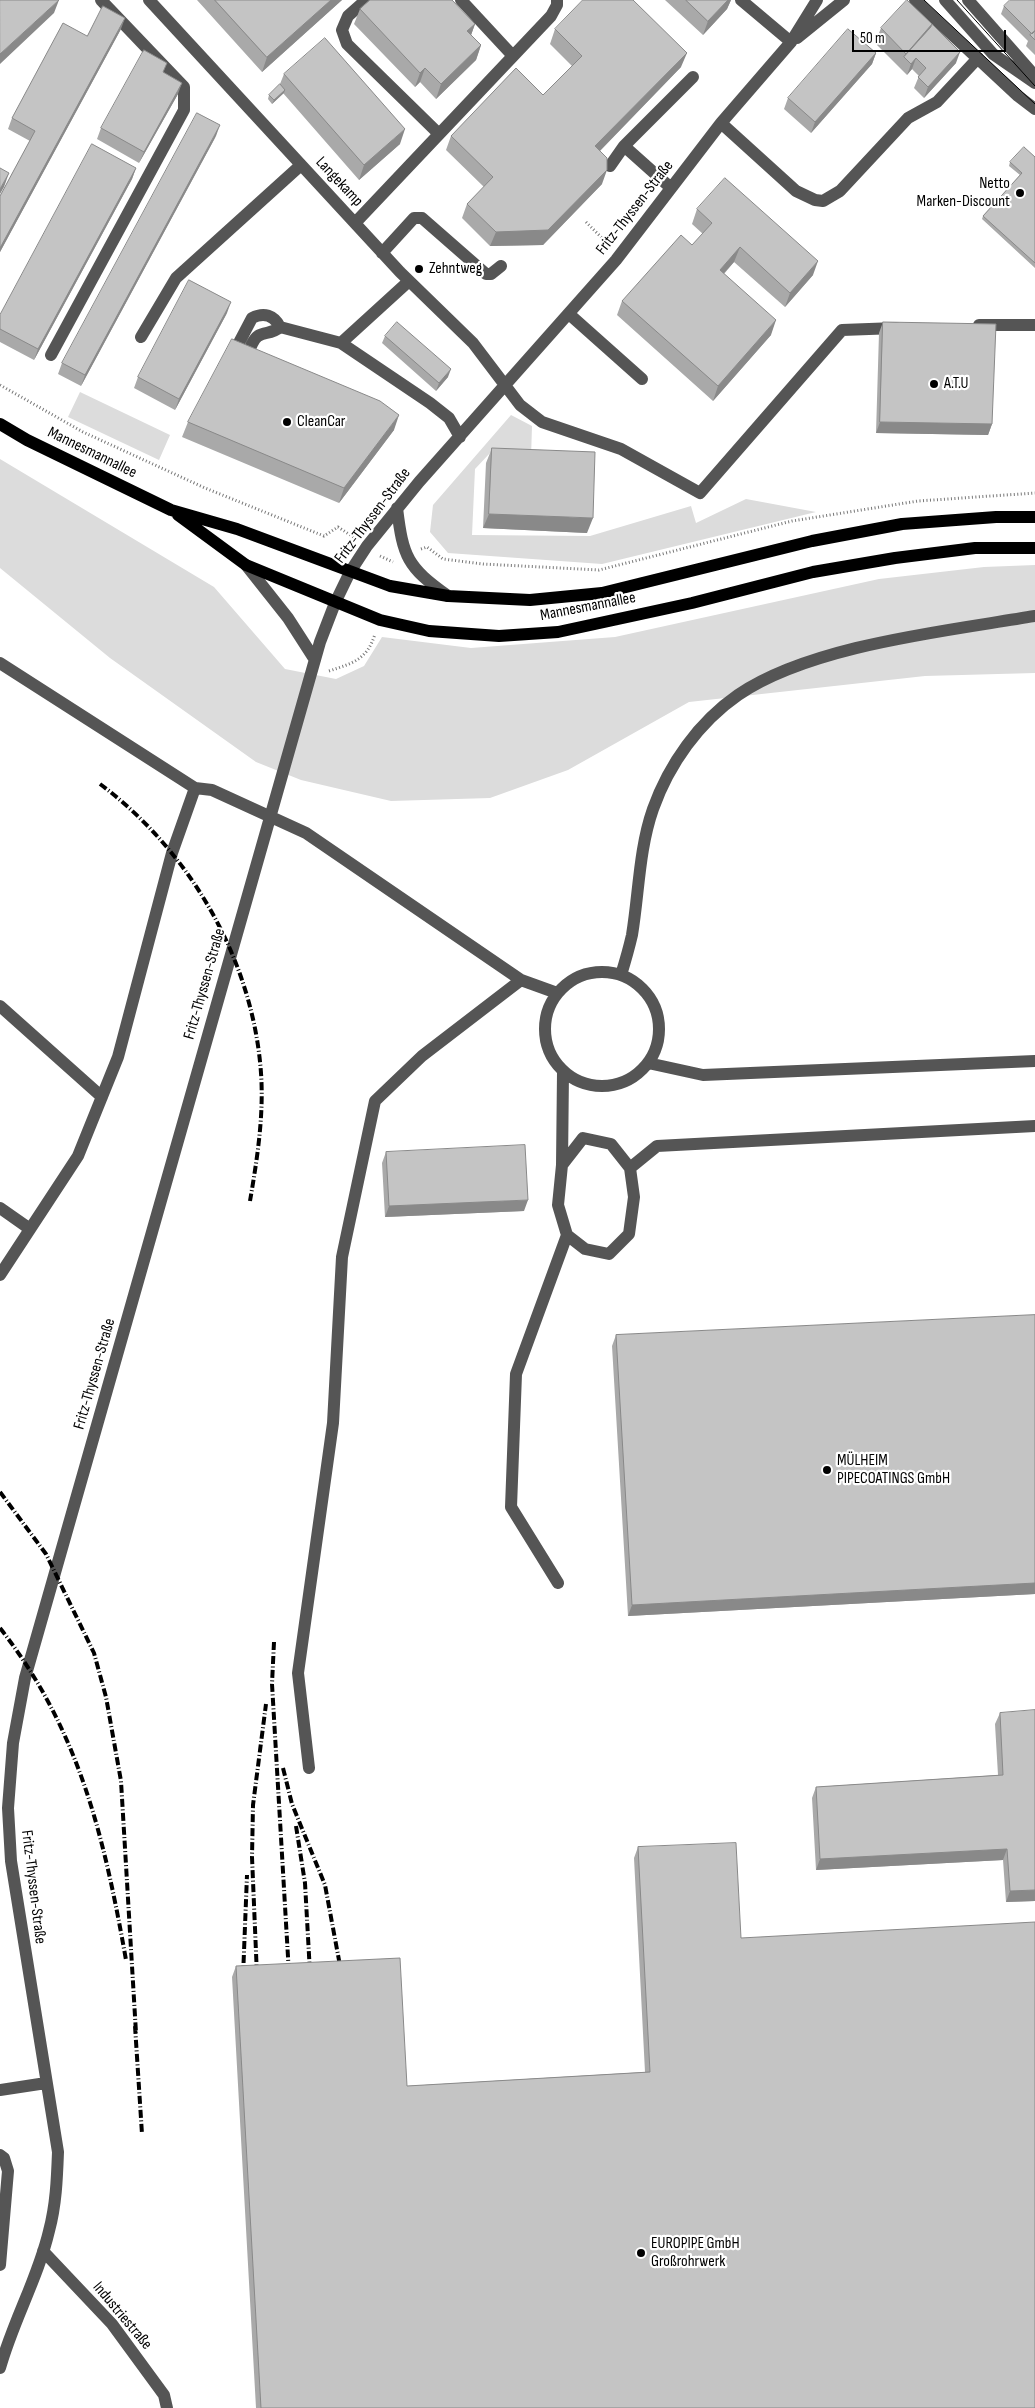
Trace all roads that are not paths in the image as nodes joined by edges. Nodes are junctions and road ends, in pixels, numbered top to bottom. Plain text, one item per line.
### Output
1 (100, 0) edge
2 (366, 0) edge
3 (462, 0) edge
4 (557, 0) edge
5 (741, 0) edge
6 (817, 0) edge
7 (844, 0) edge
8 (915, 0) edge
9 (945, 0) edge
10 (968, 0) edge
11 (152, 1) edge
12 (791, 42) junction
13 (513, 56) junction
14 (978, 58) junction
15 (1035, 76) edge
16 (693, 77) dead end
17 (1035, 84) edge
18 (1035, 109) edge
19 (721, 123) junction
20 (439, 134) junction
21 (624, 146) junction
22 (301, 165) junction
23 (610, 166) dead end
24 (671, 188) junction
25 (354, 223) junction
26 (382, 253) junction
27 (501, 266) dead end
28 (409, 281) junction
29 (569, 314) junction
30 (964, 325) edge
31 (1035, 325) edge
32 (280, 327) junction
33 (907, 327) edge
34 (141, 336) dead end
35 (341, 342) junction
36 (51, 355) dead end
37 (232, 356) edge
38 (245, 361) edge
39 (642, 379) dead end
40 (505, 386) junction
41 (0, 424) edge
42 (460, 437) junction
43 (397, 508) junction
44 (171, 510) junction
45 (1035, 516) edge
46 (1035, 548) edge
47 (246, 565) junction
48 (350, 572) junction
49 (448, 596) junction
50 (334, 603) junction
51 (1035, 616) edge
52 (315, 660) junction
53 (0, 663) edge
54 (196, 788) junction
55 (621, 975) junction
56 (522, 980) junction
57 (557, 993) junction
58 (0, 1006) edge
59 (1035, 1061) edge
60 (648, 1063) junction
61 (563, 1072) junction
62 (102, 1097) junction
63 (1035, 1126) edge
64 (562, 1165) junction
65 (630, 1168) junction
66 (0, 1208) edge
67 (30, 1229) junction
68 (567, 1235) junction
69 (0, 1275) edge
70 (558, 1584) dead end
71 (310, 1768) dead end
72 (46, 2083) junction
73 (0, 2090) edge
74 (0, 2154) edge
75 (3, 2200) edge
76 (43, 2251) junction
77 (0, 2265) edge
78 (0, 2368) edge
79 (167, 2408) edge

1 - 36 street
2 - 20 street
3 - 13 street
4 - 13 street
5 - 12 street
6 - 12 street, Fritz-Thyssen-Straße
7 - 12 street, Fritz-Thyssen-Straße
8 - 14 street
9 - 17 street
10 - 15 street
11 - 22 street, Langekamp
12 - 19 street, Fritz-Thyssen-Straße
13 - 20 street
14 - 18 street
14 - 19 street
16 - 21 street
19 - 24 street, Fritz-Thyssen-Straße
20 - 25 street
21 - 23 street
21 - 24 street
22 - 25 street, Langekamp
22 - 34 street
24 - 29 street, Fritz-Thyssen-Straße
25 - 26 street, Langekamp
26 - 27 street
26 - 28 street, Langekamp
28 - 35 street
28 - 40 street, Langekamp
29 - 39 street
29 - 40 street, Fritz-Thyssen-Straße
30 - 31 street
32 - 35 street
32 - 37 street
32 - 38 street
33 - 40 street, Langekamp
35 - 42 street
40 - 42 street, Fritz-Thyssen-Straße
41 - 44 main road, Mannesmannallee
42 - 43 street, Fritz-Thyssen-Straße
43 - 48 street, Fritz-Thyssen-Straße
43 - 49 street
44 - 47 main road, Mannesmannallee
44 - 48 main road, Mannesmannallee
45 - 49 main road, Mannesmannallee
46 - 50 main road, Mannesmannallee
47 - 50 main road, Mannesmannallee
47 - 52 street
48 - 49 main road, Mannesmannallee
48 - 50 street, Fritz-Thyssen-Straße
50 - 52 street, Fritz-Thyssen-Straße
51 - 55 street
52 - 72 street, Fritz-Thyssen-Straße
53 - 54 street
54 - 56 street
54 - 62 street
55 - 57 street
55 - 60 street
56 - 57 street
56 - 71 street
57 - 61 street
58 - 62 street
59 - 60 street
60 - 61 street
61 - 64 street
62 - 67 street
63 - 65 street
64 - 65 street
64 - 68 street
65 - 68 street
66 - 67 street
67 - 69 street
68 - 70 street
72 - 73 street
72 - 76 street, Fritz-Thyssen-Straße
74 - 75 street
75 - 77 street
76 - 78 street, Fritz-Thyssen-Straße
76 - 79 street, Industriestraße

